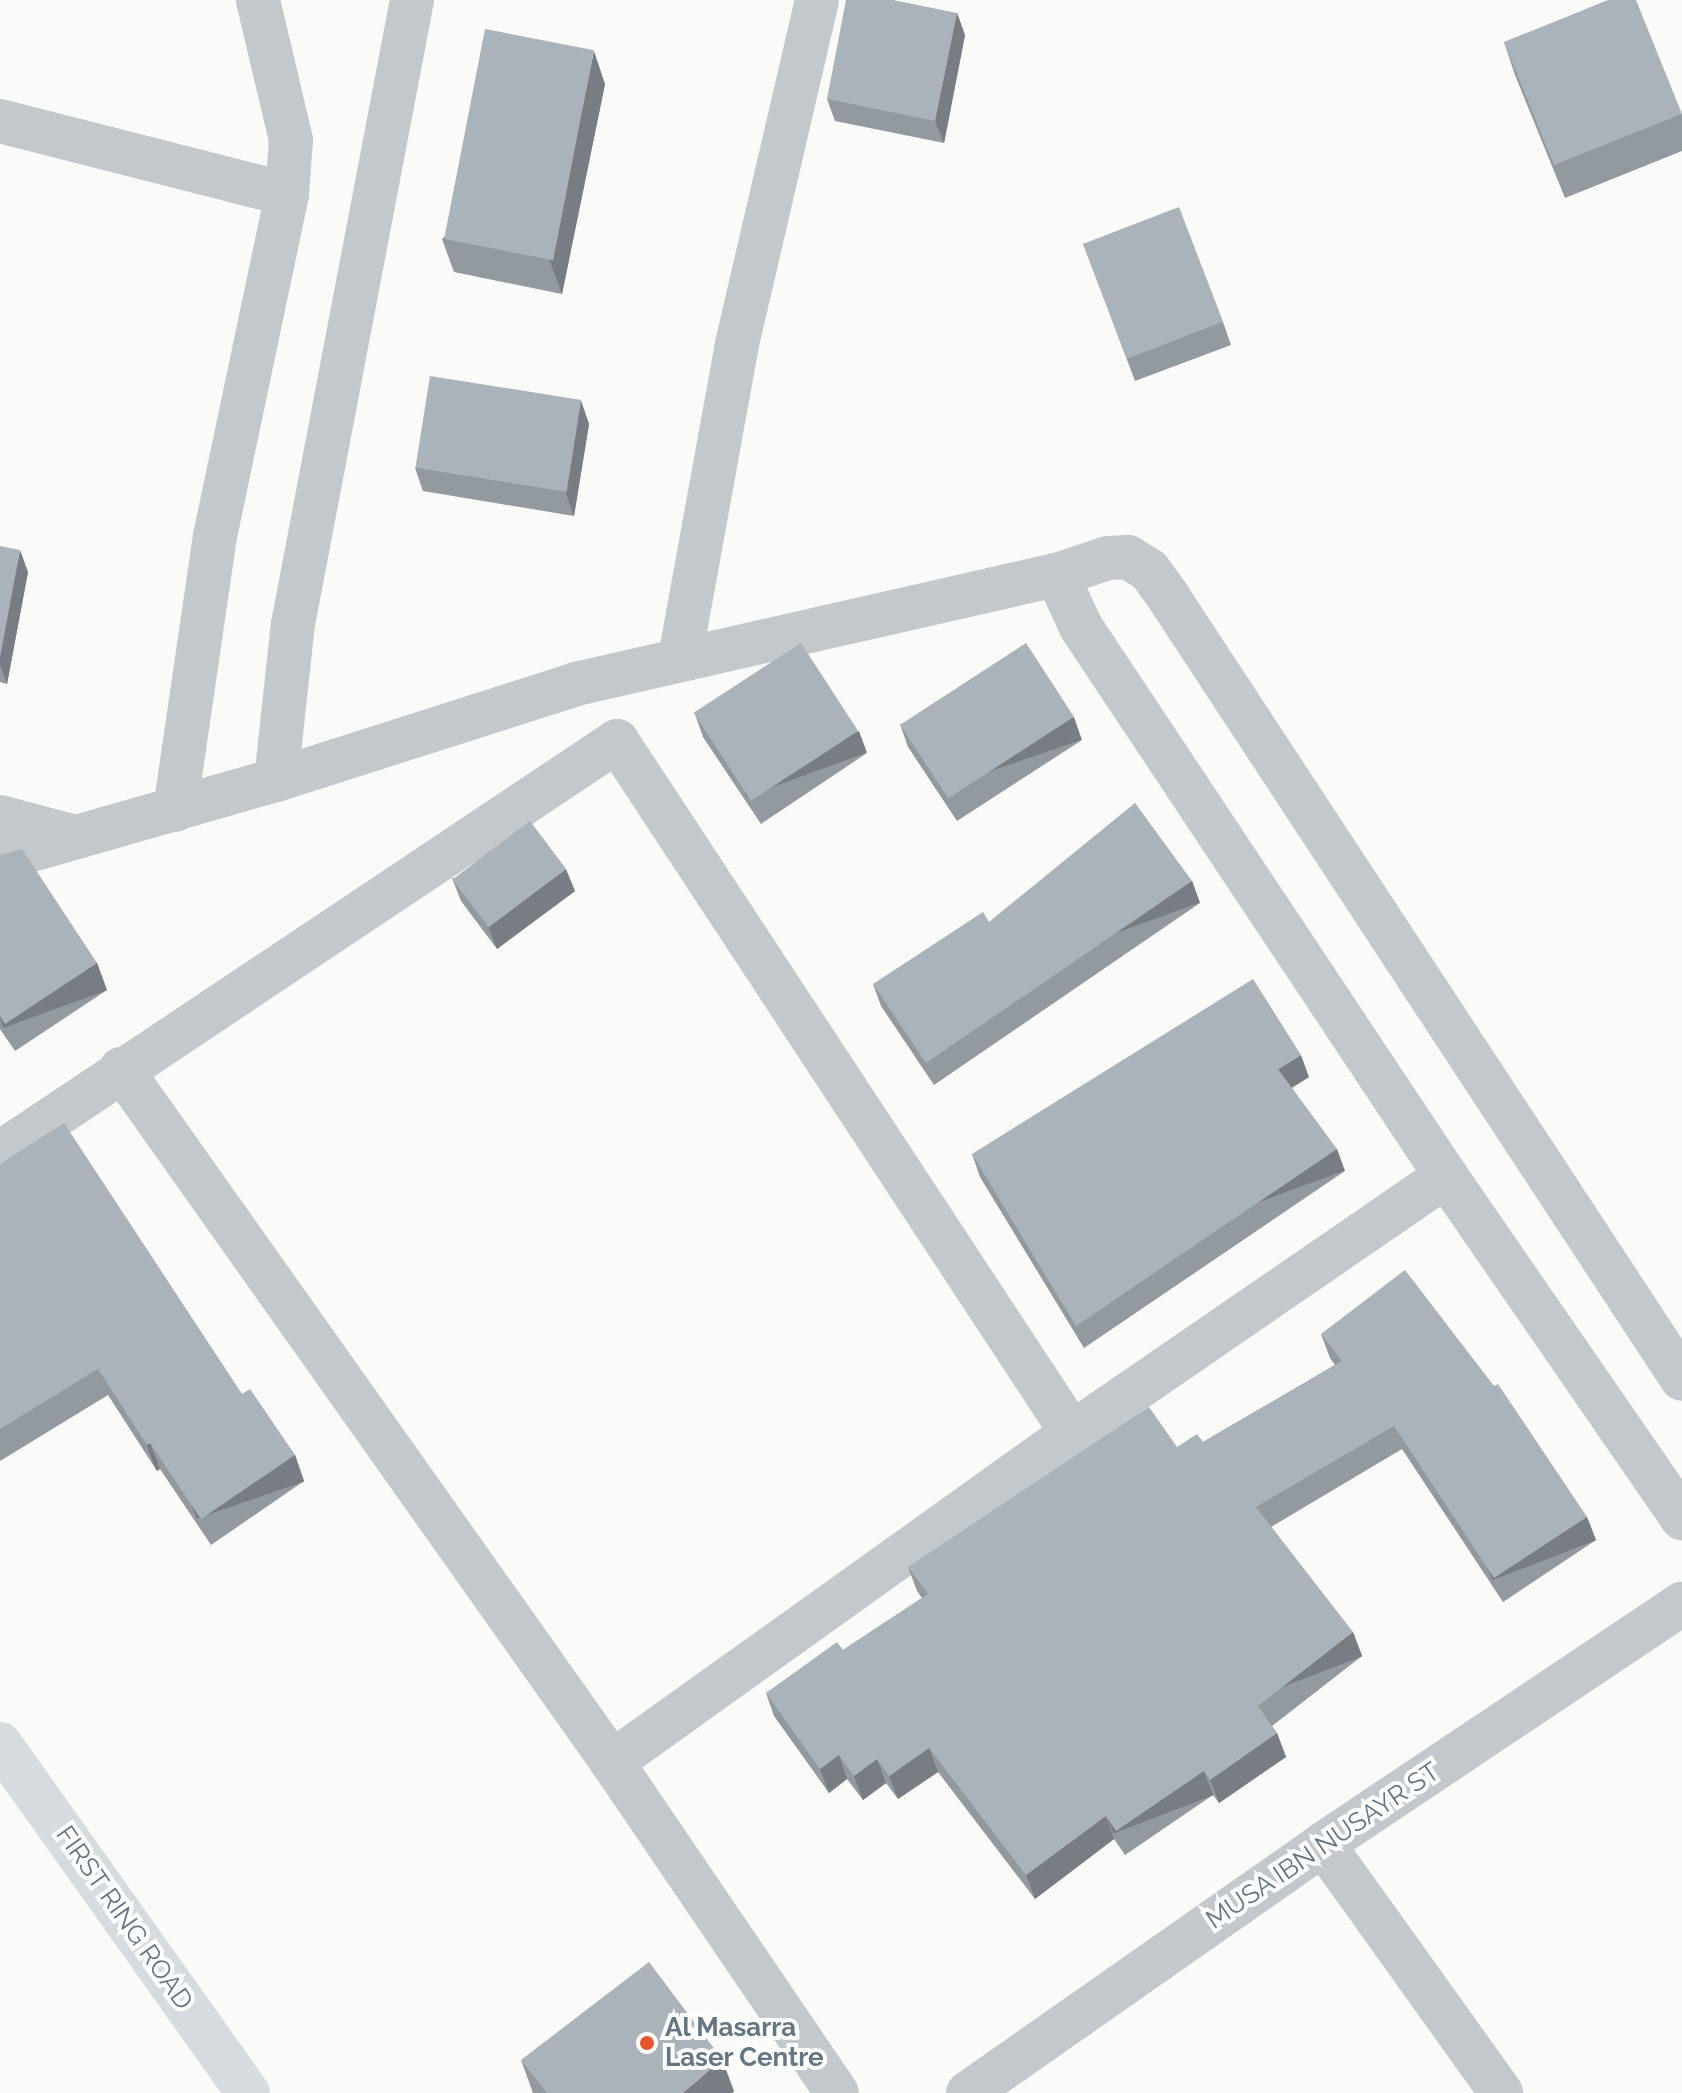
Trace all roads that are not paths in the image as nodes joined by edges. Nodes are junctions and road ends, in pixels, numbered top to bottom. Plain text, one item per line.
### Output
1 (258, 0) edge
2 (412, 0) edge
3 (817, 0) edge
4 (0, 121) edge
5 (287, 194) junction
6 (1057, 575) junction
7 (680, 658) junction
8 (576, 684) junction
9 (617, 741) junction
10 (276, 780) junction
11 (175, 810) junction
12 (0, 817) edge
13 (77, 837) junction
14 (0, 859) edge
15 (121, 1069) junction
16 (0, 1153) edge
17 (1446, 1176) junction
18 (1682, 1379) edge
19 (1072, 1433) junction
20 (1682, 1518) edge
21 (1682, 1604) edge
22 (0, 1744) edge
23 (612, 1762) junction
24 (1323, 1844) junction
25 (248, 2093) edge
26 (837, 2093) edge
27 (968, 2093) edge
28 (1501, 2093) edge

1 - 5 street
2 - 10 street
3 - 7 street
4 - 5 street
5 - 11 street
6 - 7 street
6 - 17 street
6 - 18 street
7 - 8 street
8 - 9 street
8 - 10 street
9 - 15 street
9 - 19 street
10 - 11 street
11 - 13 street
12 - 13 street
13 - 14 street
15 - 16 street
15 - 23 street
17 - 19 street
17 - 20 street
19 - 23 street
21 - 24 street, MUSA IBN NUSAYR ST
22 - 25 main road, FIRST RING ROAD
23 - 26 street
24 - 27 street, MUSA IBN NUSAYR ST
24 - 28 street

